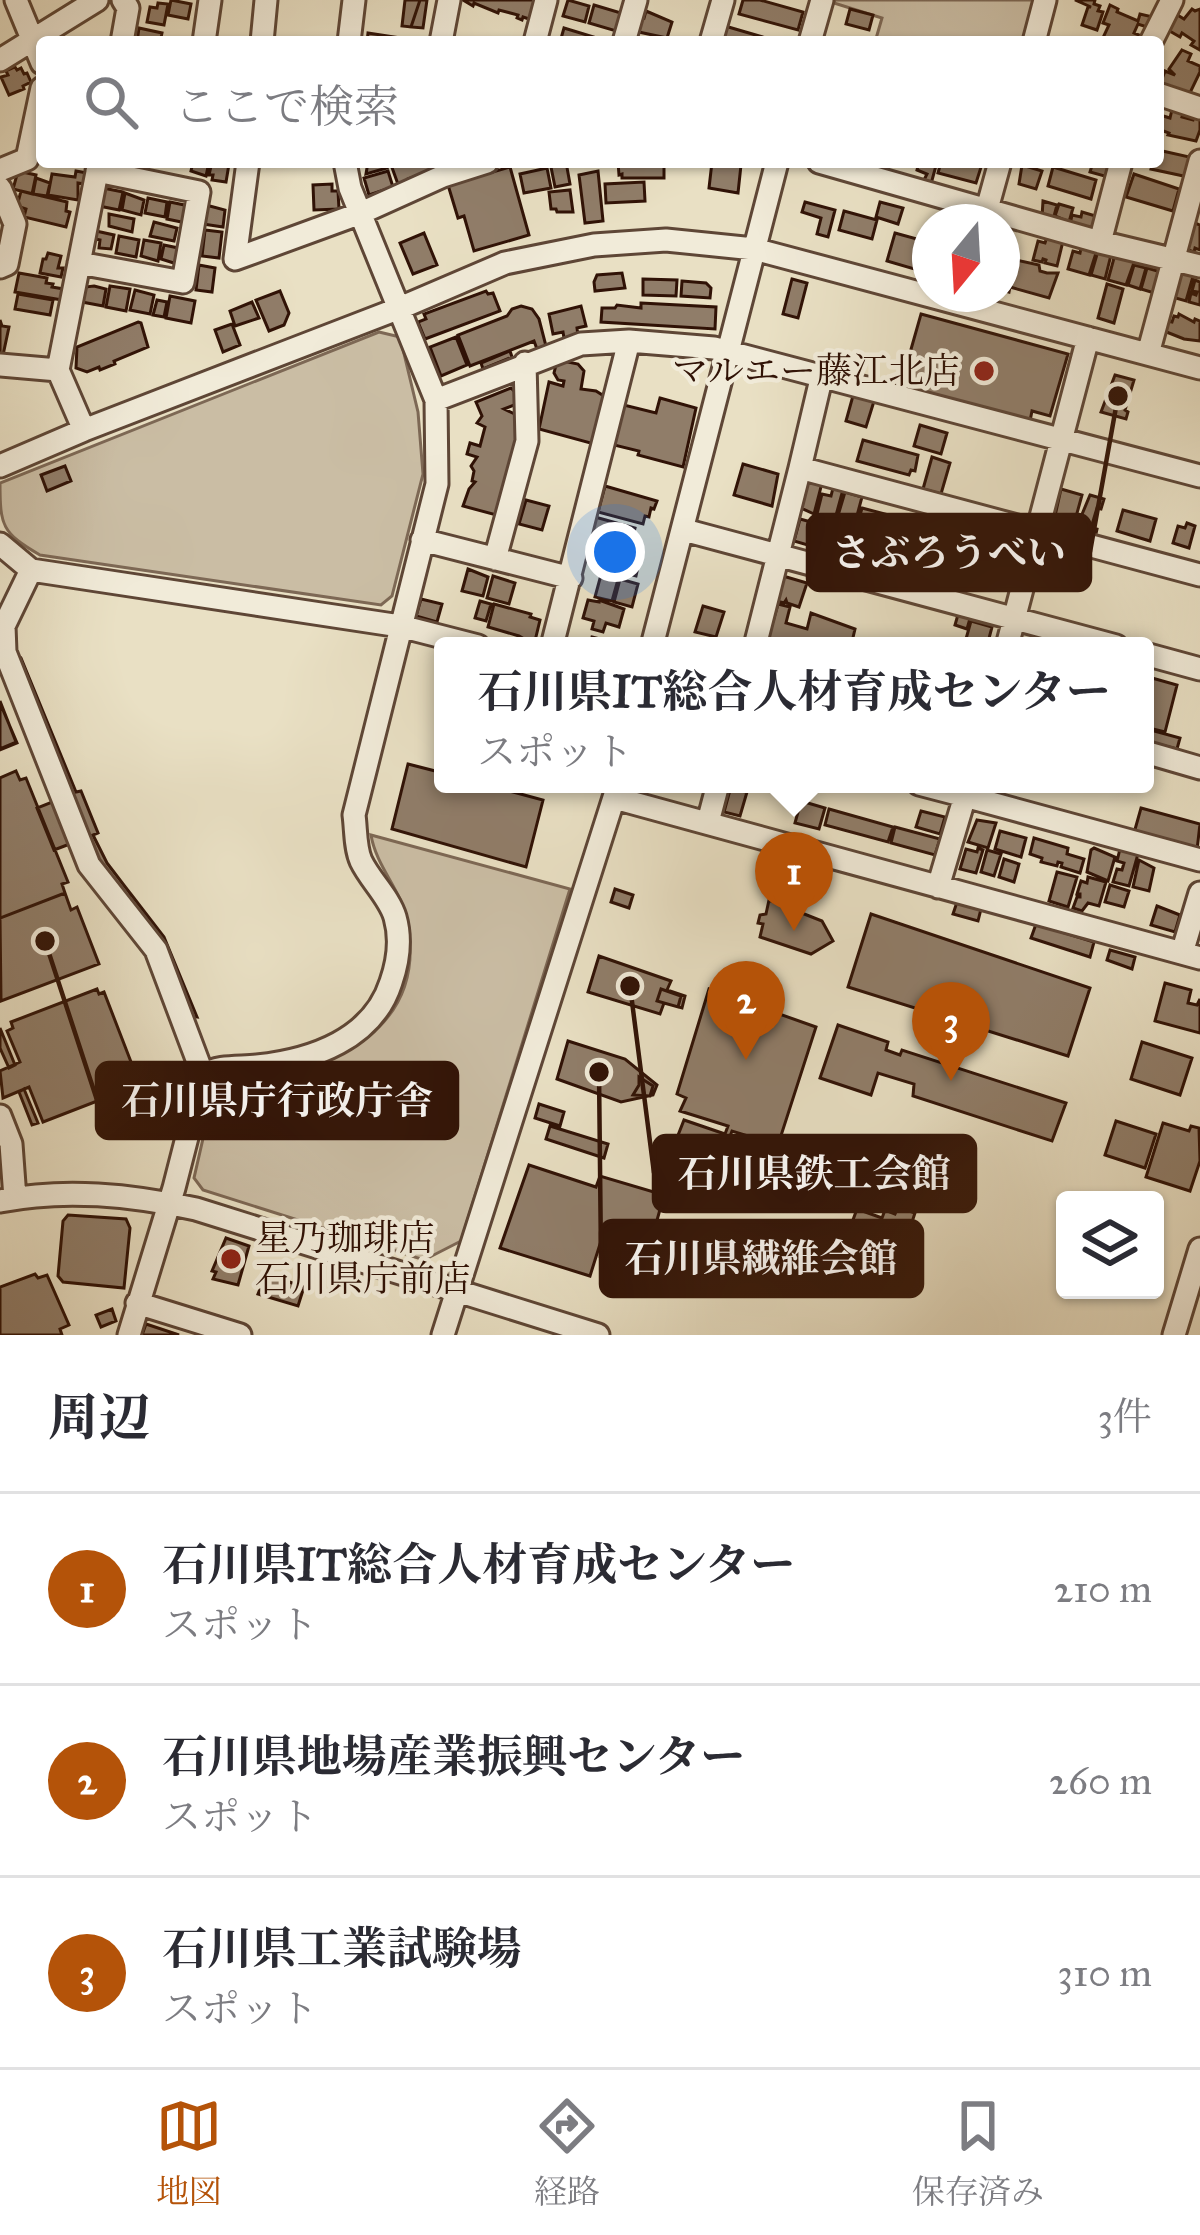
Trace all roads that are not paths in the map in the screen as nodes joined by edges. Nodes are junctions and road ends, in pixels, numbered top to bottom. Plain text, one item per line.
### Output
1 (16, 0) edge
2 (98, 0) edge
3 (123, 0) edge
4 (210, 0) edge
5 (266, 0) edge
6 (354, 0) edge
7 (449, 0) edge
8 (546, 0) edge
9 (636, 0) edge
10 (723, 0) edge
11 (822, 0) edge
12 (1045, 0) edge
13 (1172, 0) edge
14 (39, 36) edge
15 (123, 36) edge
16 (205, 36) edge
17 (263, 36) edge
18 (350, 36) edge
19 (442, 36) edge
20 (537, 36) edge
21 (626, 36) edge
22 (713, 36) edge
23 (812, 36) edge
24 (1036, 36) edge
25 (1153, 36) edge
26 (36, 38) edge
27 (32, 40) junction
28 (36, 49) edge
29 (0, 60) edge
30 (1164, 96) edge
31 (1200, 108) edge
32 (36, 116) edge
33 (1200, 161) edge
34 (98, 168) edge
35 (106, 168) edge
36 (247, 168) edge
37 (346, 168) edge
38 (775, 168) edge
39 (998, 168) edge
40 (1119, 168) edge
41 (440, 169) edge
42 (0, 170) edge
43 (877, 170) edge
44 (0, 188) edge
45 (973, 204) edge
46 (988, 204) edge
47 (361, 213) junction
48 (1020, 219) edge
49 (1100, 242) junction
50 (754, 249) junction
51 (1173, 259) junction
52 (79, 263) junction
53 (1200, 266) edge
54 (0, 267) edge
55 (400, 308) junction
56 (1088, 338) junction
57 (629, 341) junction
58 (730, 352) junction
59 (1148, 354) junction
60 (525, 363) junction
61 (0, 365) edge
62 (1200, 368) edge
63 (58, 370) junction
64 (822, 375) junction
65 (436, 400) junction
66 (84, 430) junction
67 (1061, 439) junction
68 (0, 466) edge
69 (800, 468) junction
70 (1200, 476) edge
71 (684, 530) junction
72 (1037, 530) junction
73 (422, 540) junction
74 (0, 544) edge
75 (777, 556) junction
76 (495, 559) junction
77 (31, 570) junction
78 (1200, 575) edge
79 (571, 578) junction
80 (1015, 618) junction
81 (400, 626) junction
82 (443, 637) edge
83 (554, 637) edge
84 (654, 637) edge
85 (759, 637) edge
86 (1010, 637) edge
87 (1084, 637) edge
88 (1154, 656) edge
89 (1200, 669) edge
90 (1154, 755) edge
91 (1200, 768) edge
92 (615, 793) edge
93 (622, 793) edge
94 (716, 793) edge
95 (965, 793) edge
96 (976, 793) edge
97 (708, 822) junction
98 (1200, 860) edge
99 (938, 887) junction
100 (1200, 893) edge
101 (1191, 955) edge
102 (203, 1075) junction
103 (0, 1116) edge
104 (8, 1200) edge
105 (168, 1203) junction
106 (1200, 1249) edge
107 (458, 1289) junction
108 (137, 1303) junction
109 (234, 1334) edge
110 (129, 1335) edge
111 (443, 1335) edge
112 (598, 1335) edge
113 (1174, 1335) edge

1 - 27 street
2 - 14 street
3 - 15 street
4 - 16 street
5 - 17 street
6 - 18 street
7 - 19 street
8 - 20 street
9 - 21 street
10 - 22 street
11 - 23 street
12 - 24 street
13 - 25 street
26 - 27 street
27 - 28 street
27 - 29 street
30 - 31 street
32 - 42 street
33 - 51 street
34 - 52 street
35 - 52 street
36 - 47 street
37 - 47 street
38 - 50 street
39 - 46 street
40 - 49 street
41 - 47 street
43 - 45 street
44 - 54 street
47 - 55 street
48 - 49 street
49 - 51 street
50 - 55 street
50 - 56 street
50 - 58 street
51 - 53 street
51 - 59 street
52 - 63 street
55 - 65 street
55 - 66 street
56 - 59 street
56 - 67 street
57 - 58 street
57 - 60 street
57 - 79 street
58 - 64 street
58 - 71 street
59 - 62 street
60 - 65 street
60 - 76 street
61 - 63 street
63 - 66 street
64 - 67 street
64 - 69 street
65 - 73 street
66 - 68 street
67 - 70 street
67 - 72 street
69 - 72 street
69 - 75 street
71 - 75 street
71 - 84 street
72 - 78 street
72 - 80 street
73 - 76 street
73 - 81 street
74 - 77 street
75 - 80 street
75 - 85 street
76 - 79 street
77 - 81 street
77 - 102 street
79 - 83 street
80 - 86 street
80 - 87 street
81 - 82 street
81 - 102 street
88 - 89 street
90 - 91 street
92 - 107 street
93 - 97 street
94 - 97 street
95 - 99 street
96 - 98 street
97 - 99 street
99 - 101 street
100 - 101 street
102 - 105 street
103 - 104 street
104 - 105 street
105 - 107 street
105 - 108 street
106 - 113 street
107 - 111 street
107 - 112 street
108 - 109 street
108 - 110 street

